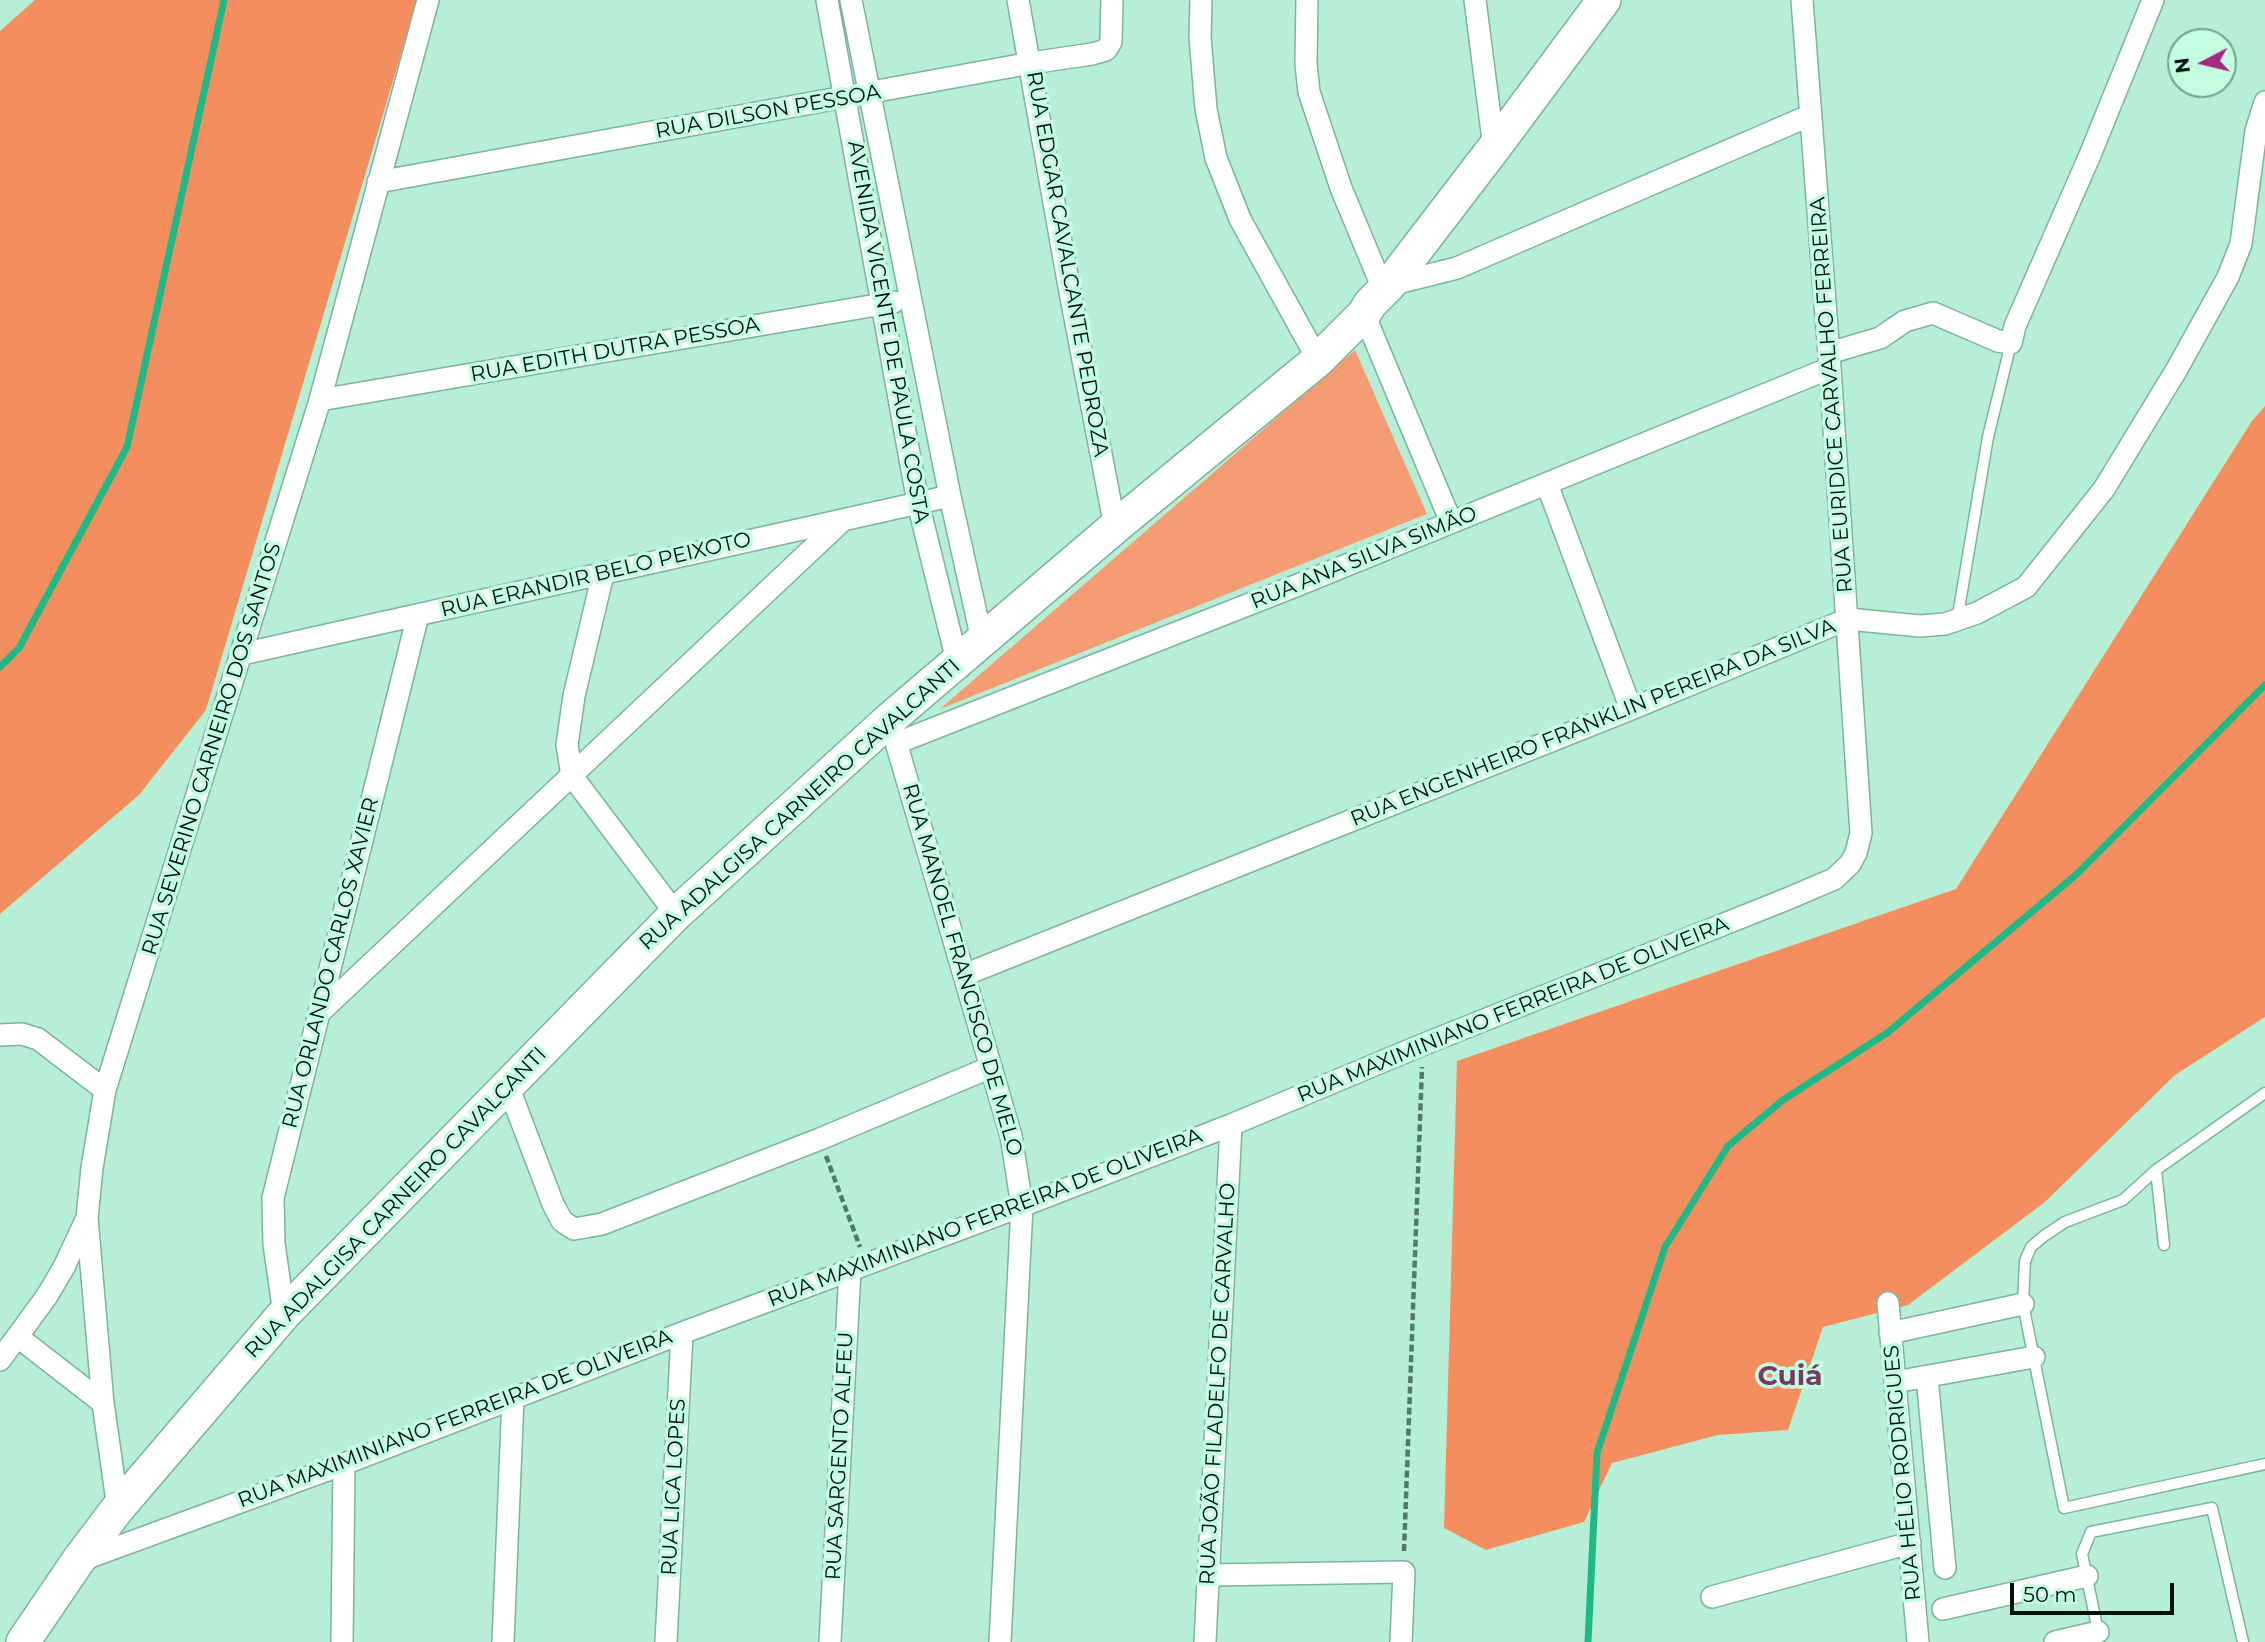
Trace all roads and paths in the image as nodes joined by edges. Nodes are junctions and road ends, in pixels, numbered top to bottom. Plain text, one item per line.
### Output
1 (429, 0) edge
2 (827, 0) edge
3 (852, 0) edge
4 (1018, 0) edge
5 (1112, 0) edge
6 (1201, 0) edge
7 (1307, 0) edge
8 (1475, 0) edge
9 (1604, 0) edge
10 (1802, 0) edge
11 (2152, 0) edge
12 (1031, 63) junction
13 (869, 94) junction
14 (845, 99) junction
15 (2265, 102) edge
16 (1811, 114) junction
17 (1494, 148) junction
18 (379, 183) junction
19 (1379, 296) junction
20 (910, 299) junction
21 (883, 305) junction
22 (2011, 343) junction
23 (1318, 360) junction
24 (1830, 361) junction
25 (320, 400) junction
26 (1547, 484) junction
27 (950, 496) junction
28 (918, 503) junction
29 (843, 520) junction
30 (1451, 522) junction
31 (1115, 527) junction
32 (603, 574) junction
33 (418, 615) junction
34 (1848, 618) junction
35 (1957, 621) junction
36 (970, 651) junction
37 (242, 654) junction
38 (1631, 709) junction
39 (893, 731) junction
40 (572, 776) junction
41 (1861, 833) joint
42 (676, 914) junction
43 (964, 975) junction
44 (319, 1013) junction
45 (0, 1035) edge
46 (1422, 1045) junction
47 (991, 1066) junction
48 (508, 1086) junction
49 (105, 1090) junction
50 (2265, 1093) edge
51 (1231, 1125) junction
52 (820, 1139) junction
53 (2156, 1170) junction
54 (1023, 1206) junction
55 (87, 1218) junction
56 (2164, 1245) dead end
57 (858, 1267) junction
58 (1888, 1303) dead end
59 (2023, 1304) junction
60 (284, 1314) junction
61 (682, 1333) junction
62 (1890, 1334) junction
63 (18, 1337) junction
64 (2034, 1357) junction
65 (0, 1360) edge
66 (1927, 1377) junction
67 (1895, 1382) junction
68 (513, 1397) junction
69 (103, 1403) junction
70 (344, 1464) junction
71 (2265, 1465) edge
72 (118, 1508) junction
73 (1910, 1543) junction
74 (78, 1561) junction
75 (1945, 1568) dead end
76 (1404, 1572) junction
77 (1209, 1576) junction
78 (2087, 1576) junction
79 (1712, 1597) dead end
80 (1943, 1609) dead end
81 (2099, 1637) edge
82 (23, 1641) edge
83 (342, 1642) edge
84 (503, 1642) edge
85 (666, 1642) edge
86 (830, 1642) edge
87 (1000, 1642) edge
88 (1205, 1642) edge
89 (1401, 1642) edge
90 (1918, 1642) edge
91 (2054, 1642) edge
92 (2243, 1642) edge

1 - 18 street, RUA SEVERINO CARNEIRO DOS SANTOS
2 - 14 street, AVENIDA VICENTE DE PAULA COSTA
3 - 13 street, AVENIDA VICENTE DE PAULA COSTA
4 - 12 street, RUA EDGAR CAVALCANTE PEDROZA
5 - 12 street, RUA DILSON PESSOA
6 - 23 street
7 - 19 street
8 - 17 street
9 - 17 main road, RUA ADALGISA CARNEIRO CAVALCANTI
10 - 16 street, RUA EURIDICE CARVALHO FERREIRA
11 - 22 street
12 - 13 street, RUA DILSON PESSOA
12 - 31 street, RUA EDGAR CAVALCANTE PEDROZA
13 - 14 street, RUA DILSON PESSOA
13 - 20 street, AVENIDA VICENTE DE PAULA COSTA
14 - 18 street, RUA DILSON PESSOA
14 - 21 street, AVENIDA VICENTE DE PAULA COSTA
15 - 35 street, RUA ENGENHEIRO FRANKLIN PEREIRA DA SILVA
16 - 19 street
16 - 24 street, RUA EURIDICE CARVALHO FERREIRA
17 - 19 main road, RUA ADALGISA CARNEIRO CAVALCANTI
18 - 25 street, RUA SEVERINO CARNEIRO DOS SANTOS
19 - 23 main road, RUA ADALGISA CARNEIRO CAVALCANTI
19 - 30 street
20 - 21 street, RUA EDITH DUTRA PESSOA
20 - 27 street, AVENIDA VICENTE DE PAULA COSTA
21 - 25 street, RUA EDITH DUTRA PESSOA
21 - 28 street, AVENIDA VICENTE DE PAULA COSTA
22 - 24 street, RUA ANA SILVA SIMÃO
22 - 35 lane
23 - 31 main road, RUA ADALGISA CARNEIRO CAVALCANTI
24 - 26 street, RUA ANA SILVA SIMÃO
24 - 34 street, RUA EURIDICE CARVALHO FERREIRA
25 - 37 street, RUA SEVERINO CARNEIRO DOS SANTOS
26 - 30 street, RUA ANA SILVA SIMÃO
26 - 38 street
27 - 28 street, RUA ERANDIR BELO PEIXOTO
27 - 36 street, AVENIDA VICENTE DE PAULA COSTA
28 - 29 street, RUA ERANDIR BELO PEIXOTO
28 - 36 street, AVENIDA VICENTE DE PAULA COSTA
29 - 32 street, RUA ERANDIR BELO PEIXOTO
29 - 40 street
30 - 39 street, RUA ANA SILVA SIMÃO
31 - 36 main road, RUA ADALGISA CARNEIRO CAVALCANTI
32 - 33 street, RUA ERANDIR BELO PEIXOTO
32 - 40 street
33 - 37 street, RUA ERANDIR BELO PEIXOTO
33 - 44 street, RUA ORLANDO CARLOS XAVIER
34 - 35 street, RUA ENGENHEIRO FRANKLIN PEREIRA DA SILVA
34 - 38 street, RUA ENGENHEIRO FRANKLIN PEREIRA DA SILVA
34 - 41 street, RUA EURIDICE CARVALHO FERREIRA
36 - 39 main road, RUA ADALGISA CARNEIRO CAVALCANTI
37 - 49 street, RUA SEVERINO CARNEIRO DOS SANTOS
38 - 43 street, RUA ENGENHEIRO FRANKLIN PEREIRA DA SILVA
39 - 42 main road, RUA ADALGISA CARNEIRO CAVALCANTI
39 - 43 street, RUA MANOEL FRANCISCO DE MELO
40 - 42 street
40 - 44 street
41 - 46 street, RUA MAXIMINIANO FERREIRA DE OLIVEIRA
42 - 48 main road, RUA ADALGISA CARNEIRO CAVALCANTI
43 - 47 street, RUA MANOEL FRANCISCO DE MELO
44 - 60 street, RUA ORLANDO CARLOS XAVIER
45 - 49 street
46 - 51 street, RUA MAXIMINIANO FERREIRA DE OLIVEIRA
46 - 76 path
47 - 52 street
47 - 54 street, RUA MANOEL FRANCISCO DE MELO
48 - 52 street
48 - 60 main road, RUA ADALGISA CARNEIRO CAVALCANTI
49 - 55 street, RUA SEVERINO CARNEIRO DOS SANTOS
50 - 53 lane
51 - 54 street, RUA MAXIMINIANO FERREIRA DE OLIVEIRA
51 - 77 street, RUA JOÃO FILADELFO DE CARVALHO
52 - 57 path
53 - 56 lane
53 - 59 lane
54 - 57 street, RUA MAXIMINIANO FERREIRA DE OLIVEIRA
54 - 87 street, RUA MANOEL FRANCISCO DE MELO
55 - 63 street
55 - 69 street, RUA SEVERINO CARNEIRO DOS SANTOS
57 - 61 street, RUA MAXIMINIANO FERREIRA DE OLIVEIRA
57 - 86 street, RUA SARGENTO ALFEU
58 - 62 street, RUA HÉLIO RODRIGUES
59 - 62 street
59 - 64 lane
60 - 72 main road, RUA ADALGISA CARNEIRO CAVALCANTI
61 - 68 street, RUA MAXIMINIANO FERREIRA DE OLIVEIRA
61 - 85 street, RUA LICA LOPES
62 - 67 street, RUA HÉLIO RODRIGUES
63 - 65 street
63 - 69 street
64 - 66 street
64 - 71 lane
66 - 67 street
66 - 75 street
67 - 73 street, RUA HÉLIO RODRIGUES
68 - 70 street, RUA MAXIMINIANO FERREIRA DE OLIVEIRA
68 - 84 street
69 - 72 street, RUA SEVERINO CARNEIRO DOS SANTOS
70 - 74 street, RUA MAXIMINIANO FERREIRA DE OLIVEIRA
70 - 83 street
72 - 74 main road, RUA ADALGISA CARNEIRO CAVALCANTI
73 - 79 street
73 - 90 street, RUA HÉLIO RODRIGUES
74 - 82 main road, RUA ADALGISA CARNEIRO CAVALCANTI
76 - 77 street
76 - 89 street
77 - 88 street, RUA JOÃO FILADELFO DE CARVALHO
78 - 80 street
78 - 81 lane
78 - 92 lane
81 - 91 street

